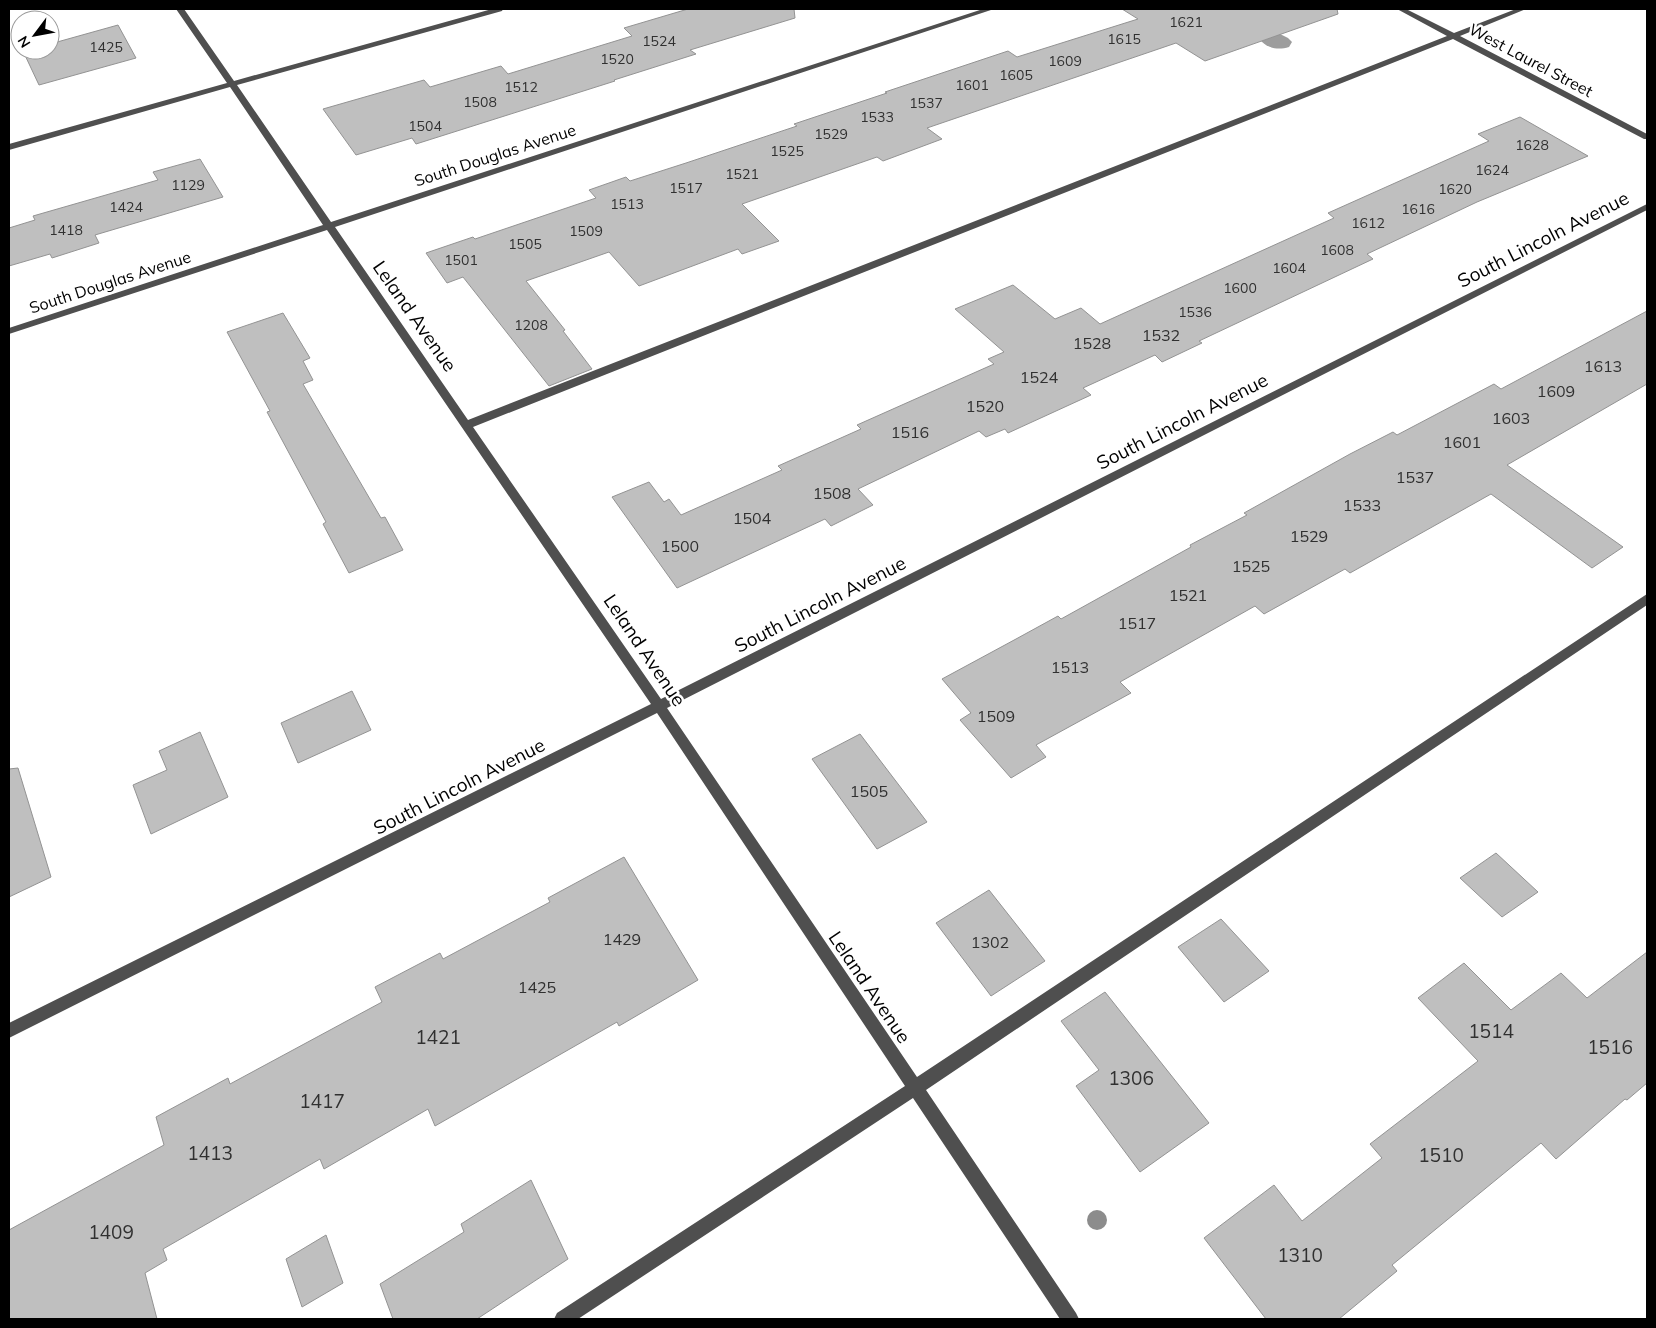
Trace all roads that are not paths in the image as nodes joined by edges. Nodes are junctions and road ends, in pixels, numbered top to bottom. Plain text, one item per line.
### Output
1 (180, 9) edge
2 (499, 9) edge
3 (990, 9) edge
4 (1401, 9) edge
5 (1522, 9) edge
6 (1454, 36) junction
7 (231, 84) junction
8 (1647, 137) edge
9 (9, 147) edge
10 (1647, 207) edge
11 (328, 226) junction
12 (9, 331) edge
13 (467, 425) junction
14 (1647, 599) edge
15 (659, 706) junction
16 (9, 1032) edge
17 (914, 1088) junction
18 (563, 1319) edge
19 (1070, 1319) edge

1 - 7 street, Leland Avenue
2 - 7 street
3 - 11 street, South Douglas Avenue
4 - 6 street, West Laurel Street
5 - 6 street
6 - 8 street, West Laurel Street
6 - 13 street
7 - 9 street
7 - 11 street, Leland Avenue
10 - 15 street, South Lincoln Avenue
11 - 12 street, South Douglas Avenue
11 - 13 street, Leland Avenue
13 - 15 street, Leland Avenue
14 - 17 street
15 - 16 street, South Lincoln Avenue
15 - 17 street, Leland Avenue
17 - 18 street
17 - 19 street, Leland Avenue

